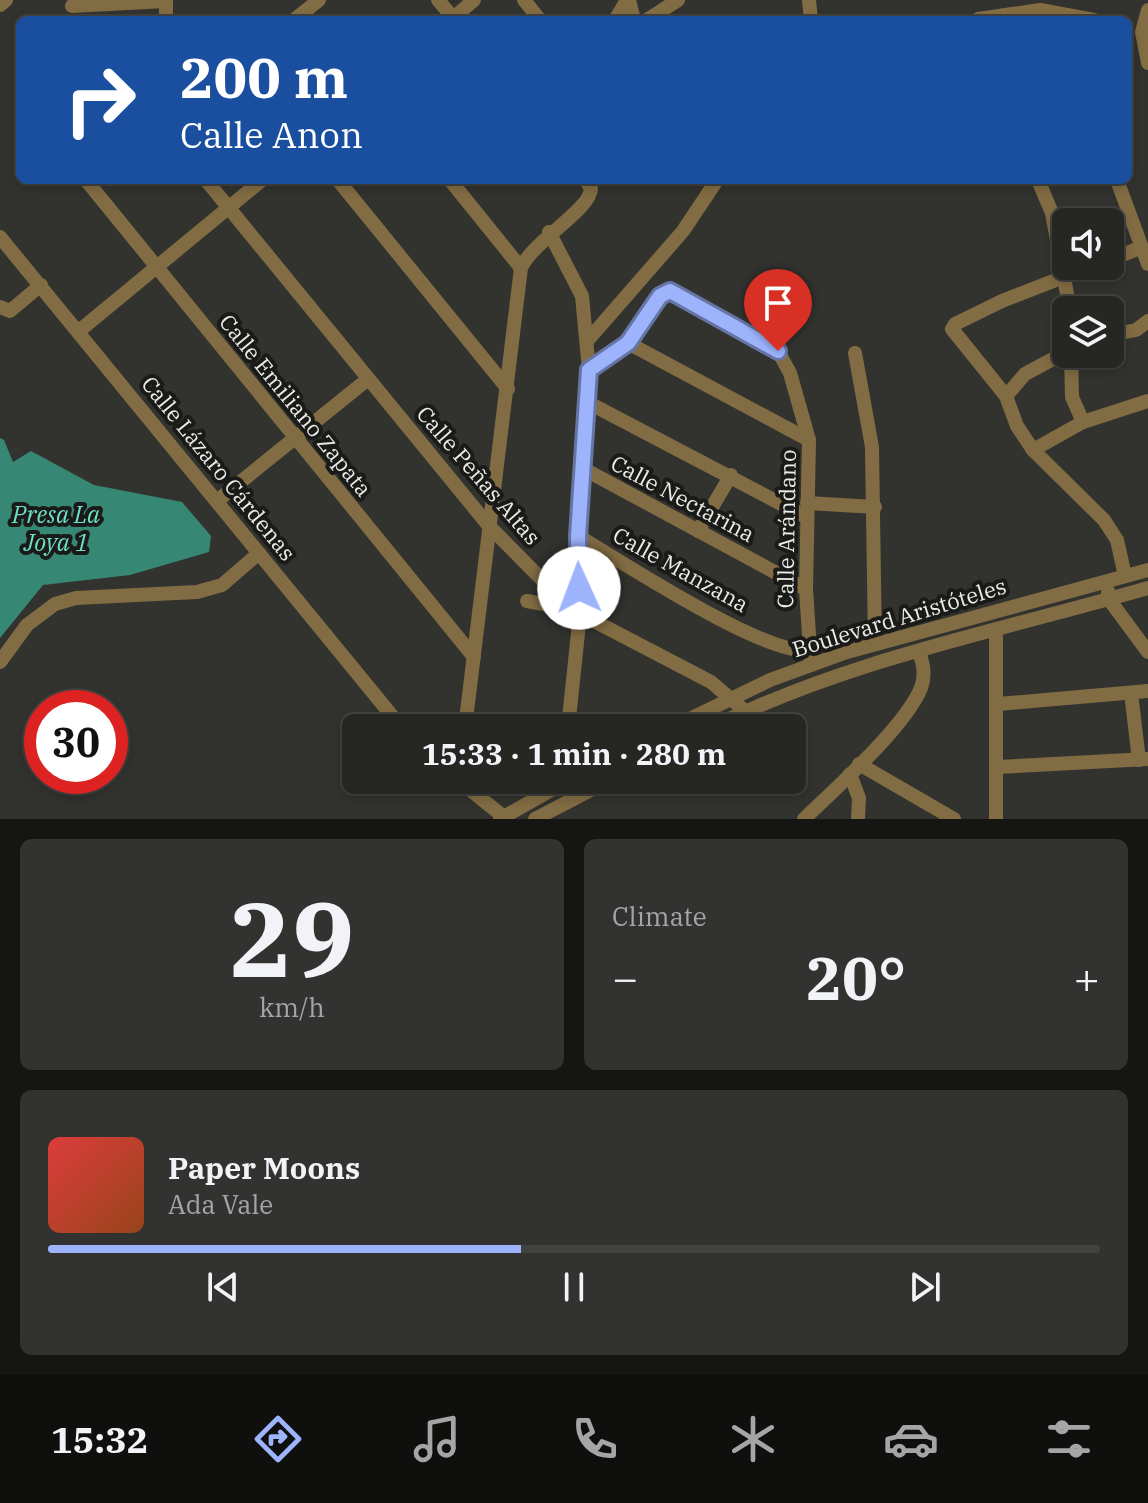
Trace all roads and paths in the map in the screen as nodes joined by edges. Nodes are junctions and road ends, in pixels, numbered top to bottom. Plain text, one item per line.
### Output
1 (166, 0) edge
2 (319, 0) edge
3 (438, 0) edge
4 (474, 0) edge
5 (524, 0) edge
6 (678, 0) edge
7 (1007, 6) edge
8 (72, 9) edge
9 (1148, 10) edge
10 (299, 16) edge
11 (451, 16) edge
12 (456, 16) edge
13 (537, 16) edge
14 (653, 16) edge
15 (985, 16) edge
16 (1072, 16) edge
17 (1139, 31) edge
18 (1148, 63) edge
19 (89, 184) edge
20 (209, 184) edge
21 (257, 184) edge
22 (341, 184) edge
23 (453, 184) edge
24 (588, 184) edge
25 (714, 184) edge
26 (1040, 184) edge
27 (1118, 184) edge
28 (229, 209) junction
29 (1052, 213) edge
30 (549, 232) junction
31 (0, 237) edge
32 (1142, 247) junction
33 (1124, 254) edge
34 (1148, 264) edge
35 (521, 268) junction
36 (157, 270) junction
37 (1052, 280) edge
38 (41, 285) junction
39 (0, 307) edge
40 (1148, 321) edge
41 (79, 331) junction
42 (1124, 332) edge
43 (588, 340) junction
44 (628, 343) junction
45 (855, 353) dead end
46 (1052, 361) edge
47 (1069, 368) edge
48 (589, 370) junction
49 (368, 379) junction
50 (508, 389) junction
51 (1006, 396) junction
52 (1148, 401) edge
53 (587, 402) junction
54 (1083, 422) junction
55 (294, 438) junction
56 (809, 440) junction
57 (1033, 450) junction
58 (582, 468) junction
59 (731, 475) junction
60 (217, 501) junction
61 (875, 507) junction
62 (806, 510) junction
63 (489, 526) junction
64 (698, 531) junction
65 (578, 536) junction
66 (259, 553) junction
67 (1132, 575) edge
68 (806, 589) junction
69 (1146, 592) edge
70 (1108, 598) junction
71 (527, 601) dead end
72 (576, 612) junction
73 (1049, 613) junction
74 (1120, 615) junction
75 (996, 629) junction
76 (875, 644) junction
77 (808, 650) junction
78 (919, 651) junction
79 (1148, 652) edge
80 (474, 657) junction
81 (0, 662) edge
82 (811, 665) junction
83 (1148, 691) edge
84 (1131, 693) junction
85 (731, 698) junction
86 (998, 704) junction
87 (745, 711) junction
88 (391, 714) edge
89 (467, 714) edge
90 (569, 714) edge
91 (699, 714) edge
92 (739, 714) edge
93 (1144, 760) edge
94 (997, 767) junction
95 (854, 769) junction
96 (475, 794) edge
97 (542, 794) edge
98 (583, 794) edge
99 (929, 812) edge
100 (502, 818) edge
101 (535, 819) edge
102 (804, 819) edge
103 (858, 819) edge
104 (954, 819) edge
105 (996, 819) edge

1 - 8 street
2 - 10 street
3 - 11 street
4 - 12 street
5 - 13 street
6 - 14 street
7 - 15 street
7 - 16 street
9 - 17 street
17 - 18 street
19 - 36 street, Calle Emiliano Zapata
20 - 28 street, Calle Peñas Altas
21 - 28 street
22 - 50 street
23 - 35 street
24 - 30 street
25 - 43 street
26 - 29 street
27 - 32 street
28 - 36 street
28 - 49 street, Calle Peñas Altas
30 - 35 street
30 - 43 street
31 - 38 street, Calle Lázaro Cárdenas
32 - 33 street
32 - 34 street
35 - 50 street
36 - 41 street
36 - 55 street, Calle Emiliano Zapata
37 - 51 street
38 - 39 street
38 - 41 street, Calle Lázaro Cárdenas
40 - 42 street
41 - 60 street, Calle Lázaro Cárdenas
43 - 48 street
44 - 48 street
44 - 56 street
44 - 56 street, Calle Arándano
45 - 61 street
46 - 51 street
47 - 54 street
48 - 53 street
49 - 55 street
49 - 63 street, Calle Peñas Altas
50 - 63 street
51 - 57 street
52 - 54 street
53 - 58 street
53 - 59 street
54 - 57 street
55 - 60 street
55 - 80 street, Calle Emiliano Zapata
56 - 62 street, Calle Arándano
57 - 67 street
58 - 64 street, Calle Nectarina
58 - 65 street
59 - 62 street
59 - 64 street
60 - 66 street, Calle Lázaro Cárdenas
61 - 62 street
61 - 76 street
62 - 68 street, Calle Arándano
63 - 72 street, Calle Peñas Altas
63 - 80 street
64 - 68 street, Calle Nectarina
65 - 72 street
65 - 77 street, Calle Manzana
66 - 81 street
66 - 88 street, Calle Lázaro Cárdenas
67 - 69 street
67 - 70 street
67 - 76 street, Boulevard Aristóteles
68 - 77 street, Calle Arándano
69 - 70 street, Boulevard Aristóteles
70 - 73 street, Boulevard Aristóteles
70 - 74 street
71 - 72 street
72 - 85 street, Calle Peñas Altas
72 - 90 street
73 - 74 street
73 - 75 street, Boulevard Aristóteles
74 - 79 street
75 - 78 street, Boulevard Aristóteles
75 - 86 street
76 - 82 street, Boulevard Aristóteles
77 - 82 street, Calle Arándano
78 - 87 street, Boulevard Aristóteles
78 - 95 street
80 - 89 street
82 - 85 street, Boulevard Aristóteles
83 - 84 street
84 - 86 street
84 - 93 street
85 - 87 street, Calle Peñas Altas
85 - 91 street, Boulevard Aristóteles
86 - 94 street
87 - 92 street, Boulevard Aristóteles
93 - 94 street
94 - 105 street
95 - 99 street
95 - 102 street
95 - 103 street
96 - 100 street
97 - 100 street
98 - 101 street
99 - 104 street

